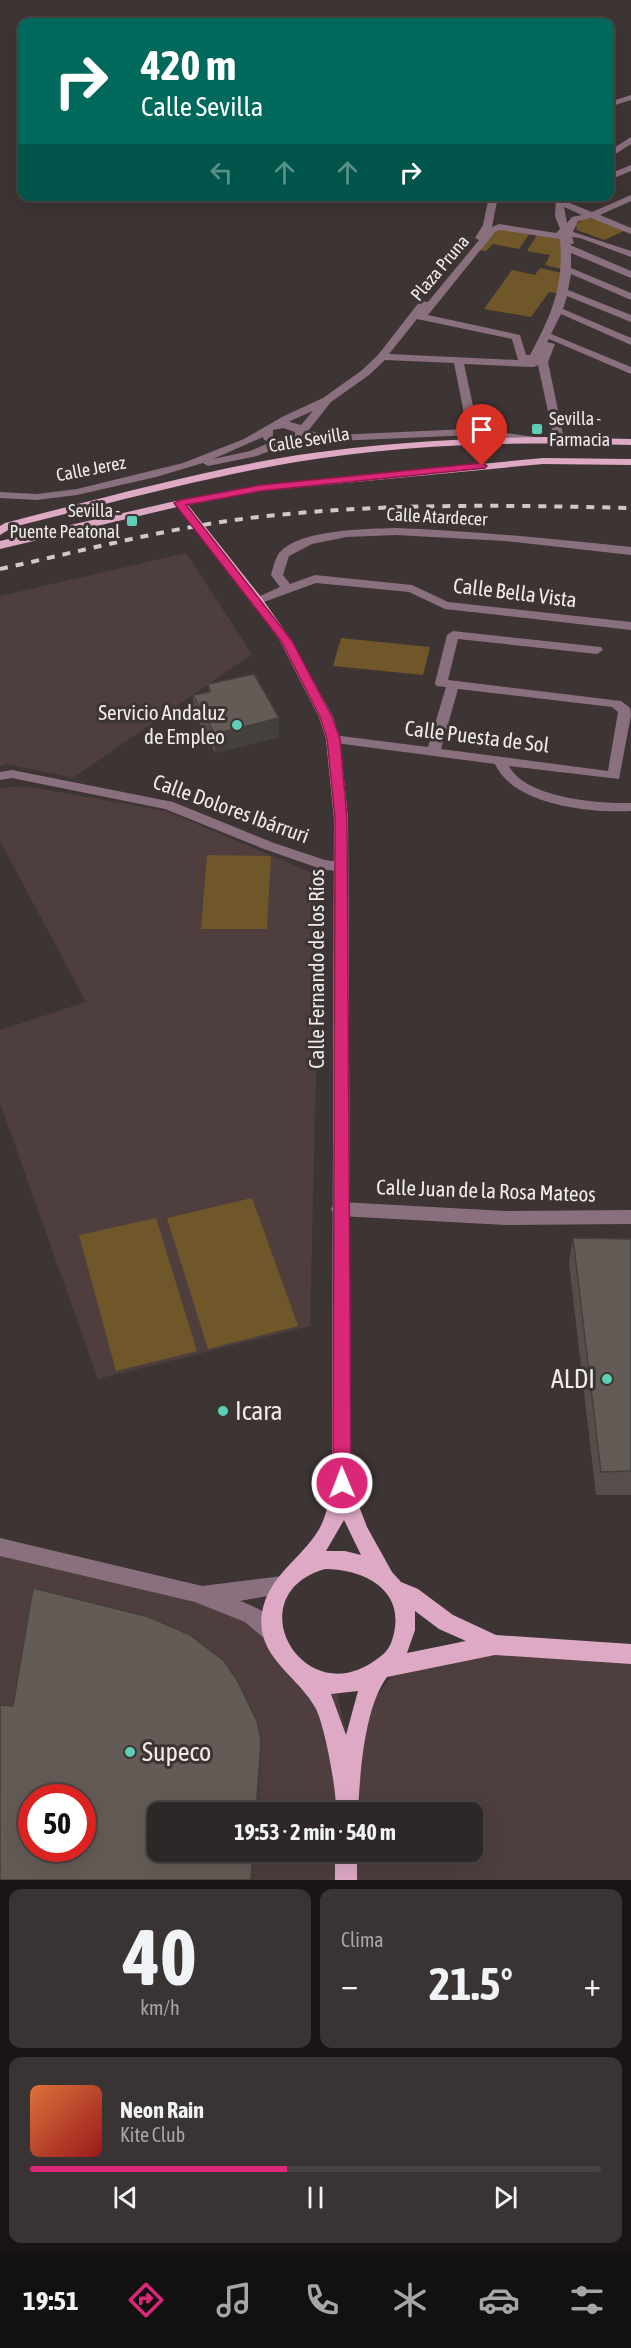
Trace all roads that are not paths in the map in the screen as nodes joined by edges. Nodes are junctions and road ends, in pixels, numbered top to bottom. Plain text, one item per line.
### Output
1 (631, 97) edge
2 (614, 103) edge
3 (614, 105) edge
4 (621, 108) dead end
5 (631, 134) edge
6 (631, 140) edge
7 (614, 145) edge
8 (614, 152) edge
9 (631, 170) edge
10 (614, 177) edge
11 (631, 198) edge
12 (493, 201) edge
13 (561, 201) edge
14 (565, 201) edge
15 (592, 215) junction
16 (488, 225) junction
17 (630, 229) edge
18 (565, 234) junction
19 (570, 249) junction
20 (631, 254) edge
21 (572, 271) junction
22 (631, 275) edge
23 (569, 293) junction
24 (631, 297) edge
25 (564, 312) junction
26 (631, 319) edge
27 (553, 337) junction
28 (631, 342) edge
29 (382, 357) junction
30 (458, 360) junction
31 (543, 362) junction
32 (631, 371) edge
33 (327, 400) junction
34 (313, 419) junction
35 (279, 425) junction
36 (268, 430) junction
37 (302, 432) junction
38 (473, 432) junction
39 (336, 438) junction
40 (535, 440) junction
41 (559, 440) junction
42 (281, 442) junction
43 (630, 442) edge
44 (630, 462) edge
45 (187, 465) junction
46 (0, 495) edge
47 (180, 503) junction
48 (3, 527) edge
49 (0, 545) edge
50 (631, 551) edge
51 (288, 589) junction
52 (256, 600) junction
53 (631, 626) edge
54 (597, 650) dead end
55 (453, 685) junction
56 (333, 739) junction
57 (433, 752) junction
58 (500, 761) junction
59 (0, 776) edge
60 (631, 807) edge
61 (341, 866) junction
62 (340, 1209) junction
63 (631, 1217) edge
64 (342, 1483) junction
65 (0, 1547) edge
66 (290, 1578) junction
67 (389, 1582) junction
68 (196, 1593) junction
69 (272, 1632) junction
70 (495, 1645) junction
71 (631, 1654) edge
72 (294, 1668) junction
73 (379, 1671) junction
74 (346, 1802) edge
75 (348, 1802) edge
76 (346, 1862) edge
77 (346, 1880) edge

1 - 2 street
3 - 4 street
5 - 7 street
6 - 8 street
9 - 10 street
11 - 15 street
12 - 16 street
13 - 18 street
14 - 15 street
15 - 17 street
15 - 18 street
16 - 18 street
16 - 29 street
18 - 18 street, Plaza Pruna
18 - 19 street
18 - 20 street
19 - 21 street
19 - 22 street
21 - 23 street
21 - 24 street
23 - 25 street
23 - 26 street
25 - 27 street
25 - 28 street
27 - 31 street
27 - 32 street
29 - 30 street
29 - 33 street
30 - 31 street
30 - 38 street
31 - 41 street
33 - 34 street
33 - 35 street, Calle Jerez
34 - 37 street
34 - 39 street
35 - 36 street, Calle Jerez
35 - 37 street
36 - 42 street
36 - 45 street, Calle Jerez
37 - 39 street
37 - 42 street, Calle Jerez
38 - 39 street
38 - 40 street
40 - 41 main road, Calle Sevilla
40 - 48 main road, Calle Sevilla
41 - 43 main road, Calle Sevilla
42 - 45 street, Calle Jerez
44 - 47 main road, Calle Sevilla
45 - 46 street, Calle Jerez
47 - 49 main road, Calle Sevilla
47 - 52 main road, Calle Fernando de los Ríos
50 - 51 street, Calle Atardecer
51 - 52 street, Calle Bella Vista
51 - 53 street, Calle Bella Vista
52 - 56 main road, Calle Fernando de los Ríos
54 - 55 street
55 - 57 street
55 - 58 street, Calle Puesta de Sol
56 - 57 street, Calle Puesta de Sol
56 - 61 main road, Calle Fernando de los Ríos
57 - 58 street, Calle Puesta de Sol
58 - 60 street
59 - 61 street, Calle Dolores Ibárruri
61 - 62 main road, Calle Fernando de los Ríos
62 - 63 street, Calle Juan de la Rosa Mateos
62 - 64 main road, Calle Fernando de los Ríos
64 - 66 main road, Calle Fernando de los Ríos
64 - 67 main road, Calle Fernando de los Ríos
65 - 68 street
66 - 67 main road
66 - 68 street
66 - 69 main road
67 - 70 main road
67 - 73 main road
68 - 69 street
69 - 72 main road
70 - 71 main road
70 - 73 main road
72 - 73 main road
72 - 74 main road
73 - 75 main road
76 - 77 main road

